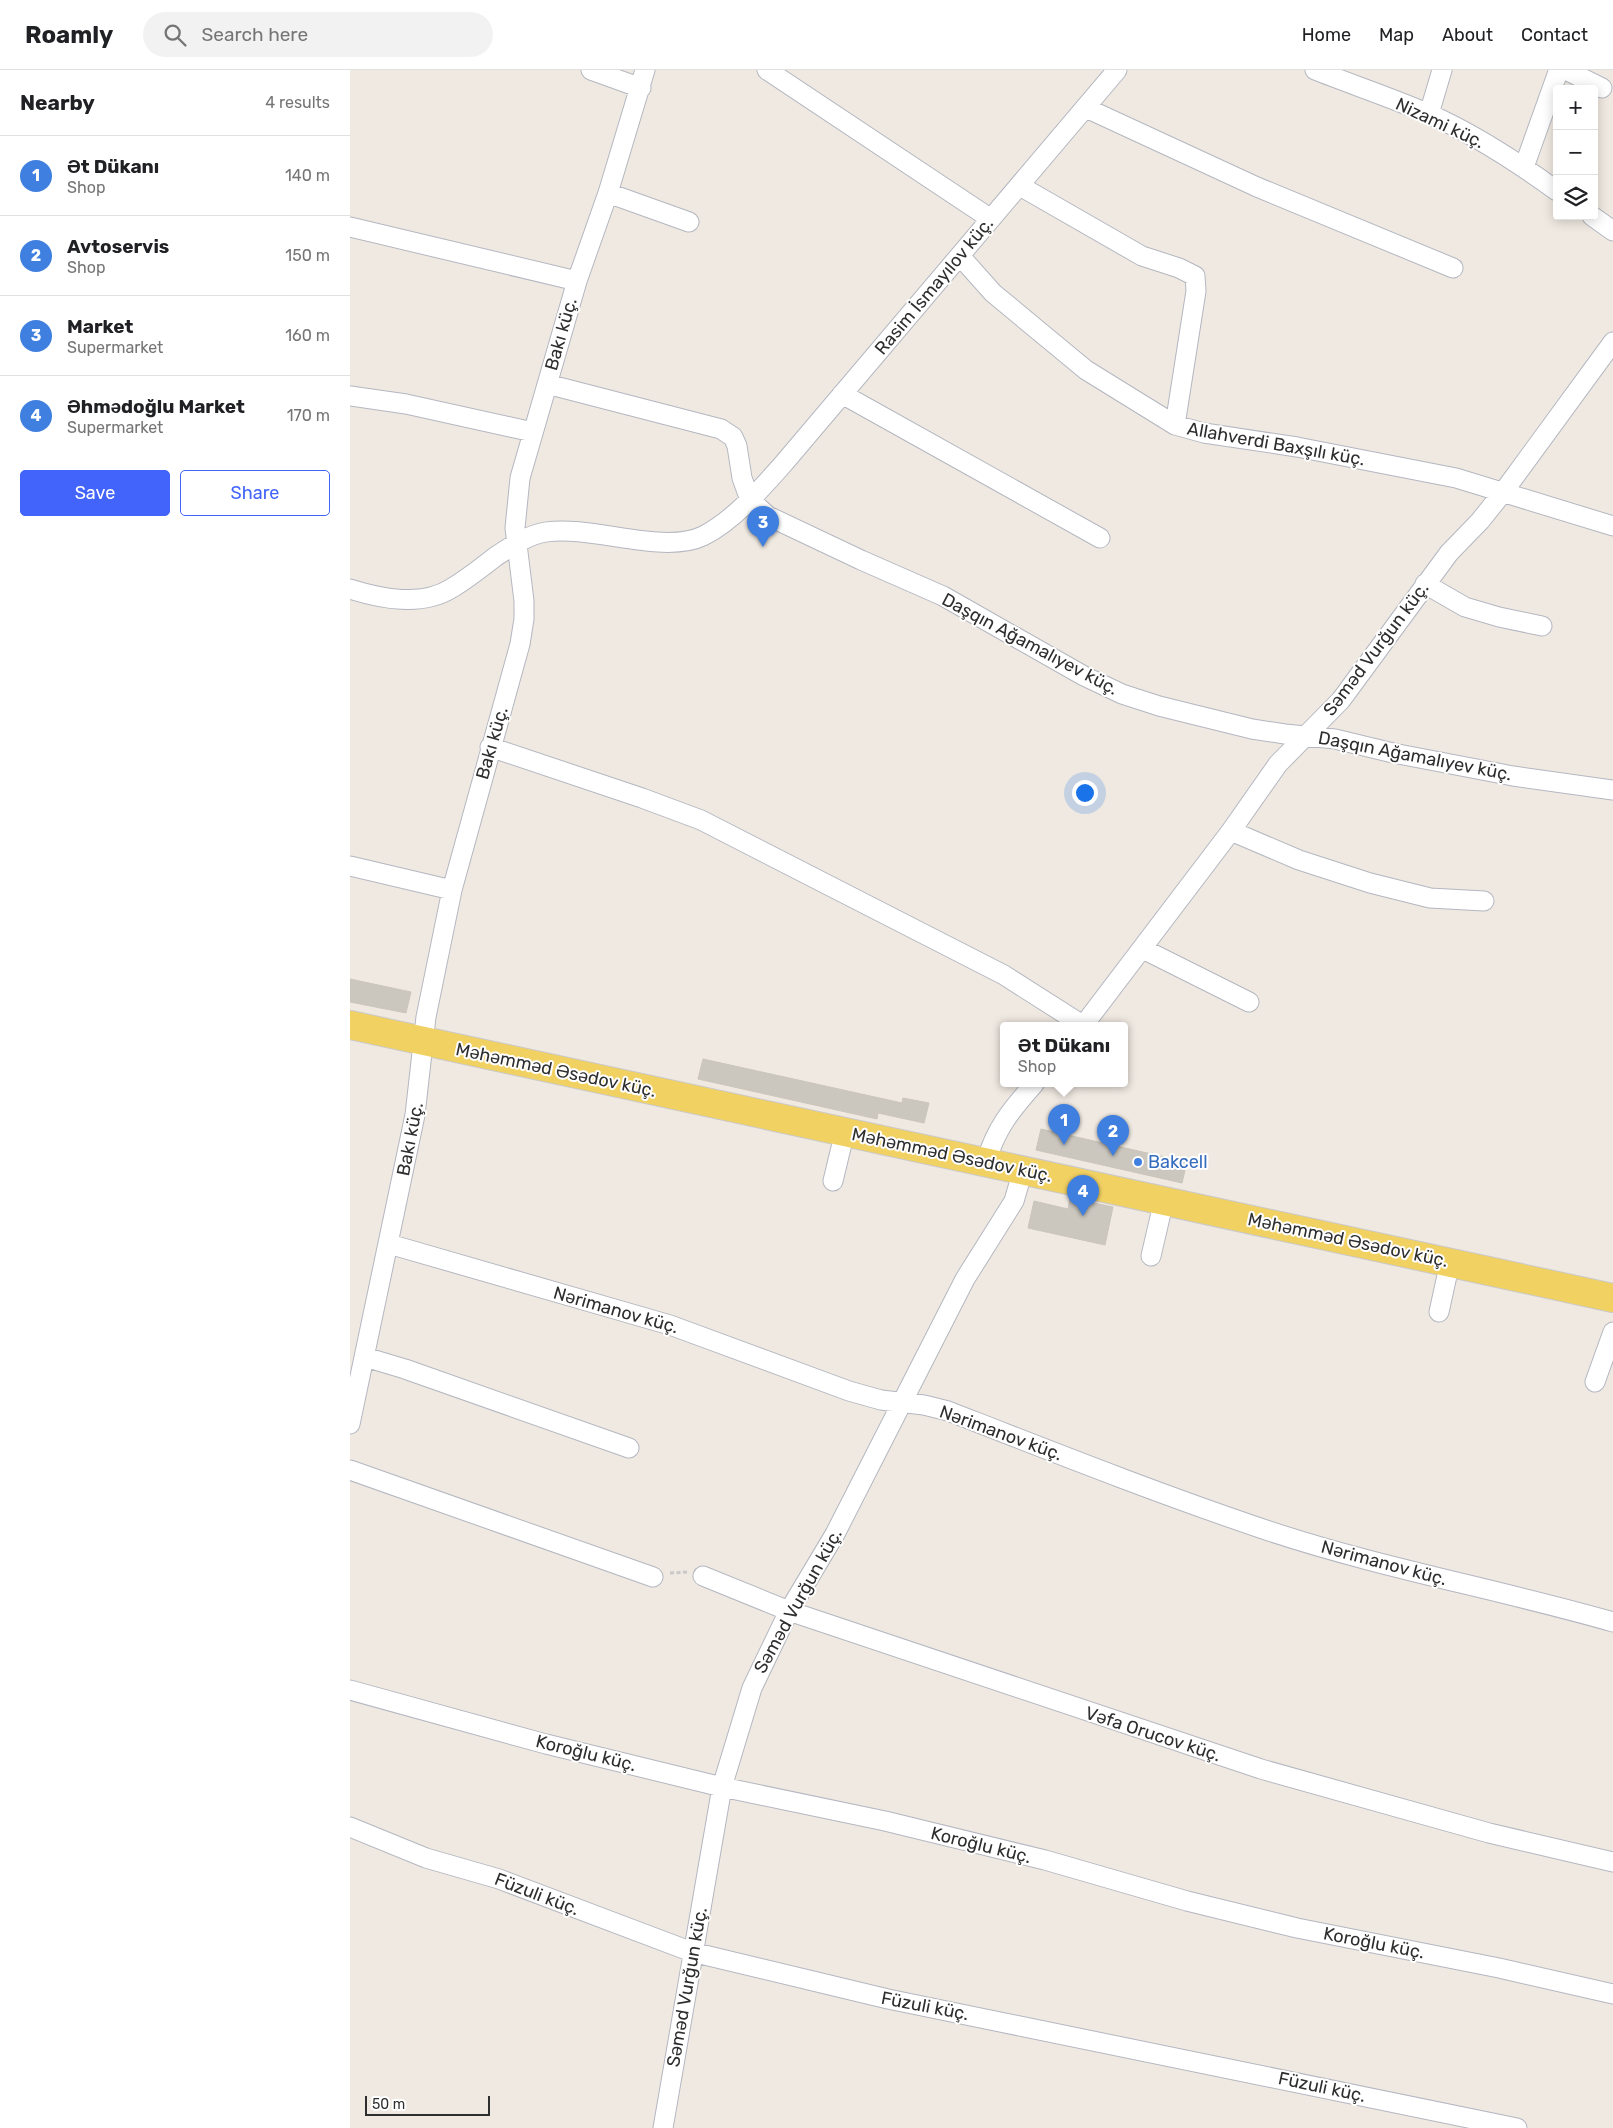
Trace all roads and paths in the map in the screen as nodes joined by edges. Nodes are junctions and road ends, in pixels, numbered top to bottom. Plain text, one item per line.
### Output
1 (591, 70) edge
2 (767, 70) edge
3 (1117, 70) edge
4 (1315, 70) edge
5 (1442, 70) edge
6 (1562, 70) edge
7 (1566, 70) edge
8 (643, 79) edge
9 (1602, 88) dead end
10 (1086, 108) junction
11 (1429, 114) junction
12 (1524, 167) junction
13 (1020, 186) junction
14 (1553, 187) edge
15 (608, 193) junction
16 (991, 220) junction
17 (1598, 220) edge
18 (689, 222) dead end
19 (350, 227) edge
20 (1613, 231) edge
21 (960, 256) junction
22 (1453, 268) dead end
23 (577, 281) junction
24 (1613, 342) edge
25 (547, 384) junction
26 (842, 394) junction
27 (350, 396) edge
28 (1175, 425) junction
29 (533, 432) junction
30 (1504, 492) junction
31 (750, 500) junction
32 (1613, 526) edge
33 (1100, 538) dead end
34 (516, 543) junction
35 (1425, 584) junction
36 (350, 589) edge
37 (1542, 626) dead end
38 (1308, 736) junction
39 (490, 748) junction
40 (1613, 790) edge
41 (1231, 831) junction
42 (350, 866) edge
43 (452, 890) junction
44 (1484, 901) dead end
45 (1143, 949) junction
46 (1249, 1002) dead end
47 (1078, 1022) edge
48 (1087, 1022) edge
49 (350, 1025) edge
50 (424, 1041) junction
51 (1031, 1087) edge
52 (845, 1131) junction
53 (986, 1162) junction
54 (1023, 1170) junction
55 (833, 1181) dead end
56 (1164, 1200) junction
57 (389, 1244) junction
58 (1151, 1256) dead end
59 (1450, 1262) junction
60 (1613, 1298) edge
61 (1439, 1312) dead end
62 (1613, 1332) edge
63 (365, 1357) junction
64 (1594, 1382) dead end
65 (903, 1402) junction
66 (350, 1424) edge
67 (629, 1448) dead end
68 (350, 1470) edge
69 (703, 1576) joint
70 (653, 1577) joint
71 (789, 1612) junction
72 (1613, 1622) edge
73 (350, 1690) edge
74 (722, 1787) junction
75 (350, 1827) edge
76 (1613, 1862) edge
77 (692, 1952) junction
78 (1613, 1994) edge
79 (663, 2128) edge
80 (1517, 2128) edge

1 - 8 street
2 - 16 street
3 - 10 street, Rasim İsmayılov küç.
4 - 11 street, Nizami küç.
5 - 11 street
6 - 12 street
7 - 9 street
8 - 15 street, Bakı küç.
10 - 13 street, Rasim İsmayılov küç.
10 - 22 street
11 - 12 street, Nizami küç.
12 - 14 street, Nizami küç.
13 - 16 street, Rasim İsmayılov küç.
13 - 28 street
15 - 18 street
15 - 23 street, Bakı küç.
16 - 21 street, Rasim İsmayılov küç.
17 - 20 street
19 - 23 street
21 - 26 street, Rasim İsmayılov küç.
21 - 28 street, Allahverdi Baxşılı küç.
23 - 25 street, Bakı küç.
24 - 30 street, Səməd Vurğun küç.
25 - 29 street, Bakı küç.
25 - 31 street, Daşqın Ağamalıyev küç.
26 - 31 street, Rasim İsmayılov küç.
26 - 33 street
27 - 29 street
28 - 30 street, Allahverdi Baxşılı küç.
29 - 34 street, Bakı küç.
30 - 32 street, Allahverdi Baxşılı küç.
30 - 35 street, Səməd Vurğun küç.
31 - 34 street, Rasim İsmayılov küç.
31 - 38 street, Daşqın Ağamalıyev küç.
34 - 36 street, Rasim İsmayılov küç.
34 - 39 street, Bakı küç.
35 - 37 street
35 - 38 street, Səməd Vurğun küç.
38 - 40 street, Daşqın Ağamalıyev küç.
38 - 41 street, Səməd Vurğun küç.
39 - 43 street, Bakı küç.
39 - 47 street
41 - 44 street
41 - 45 street, Səməd Vurğun küç.
42 - 43 street
43 - 50 street, Bakı küç.
45 - 46 street
45 - 48 street, Səməd Vurğun küç.
49 - 50 main road, Məhəmməd Əsədov küç.
50 - 52 main road, Məhəmməd Əsədov küç.
50 - 57 street, Bakı küç.
51 - 53 street
52 - 53 main road, Məhəmməd Əsədov küç.
52 - 55 street
53 - 54 main road, Məhəmməd Əsədov küç.
54 - 56 main road, Məhəmməd Əsədov küç.
54 - 65 street, Səməd Vurğun küç.
56 - 58 street
56 - 59 main road, Məhəmməd Əsədov küç.
57 - 63 street, Bakı küç.
57 - 65 street, Nərimanov küç.
59 - 60 main road, Məhəmməd Əsədov küç.
59 - 61 street
62 - 64 street
63 - 66 street, Bakı küç.
63 - 67 street
65 - 71 street, Səməd Vurğun küç.
65 - 72 street, Nərimanov küç.
68 - 70 street
69 - 70 path
69 - 71 street, Vəfa Orucov küç.
71 - 74 street, Səməd Vurğun küç.
71 - 76 street, Vəfa Orucov küç.
73 - 74 street, Koroğlu küç.
74 - 77 street, Səməd Vurğun küç.
74 - 78 street, Koroğlu küç.
75 - 77 street, Füzuli küç.
77 - 79 street, Səməd Vurğun küç.
77 - 80 street, Füzuli küç.

